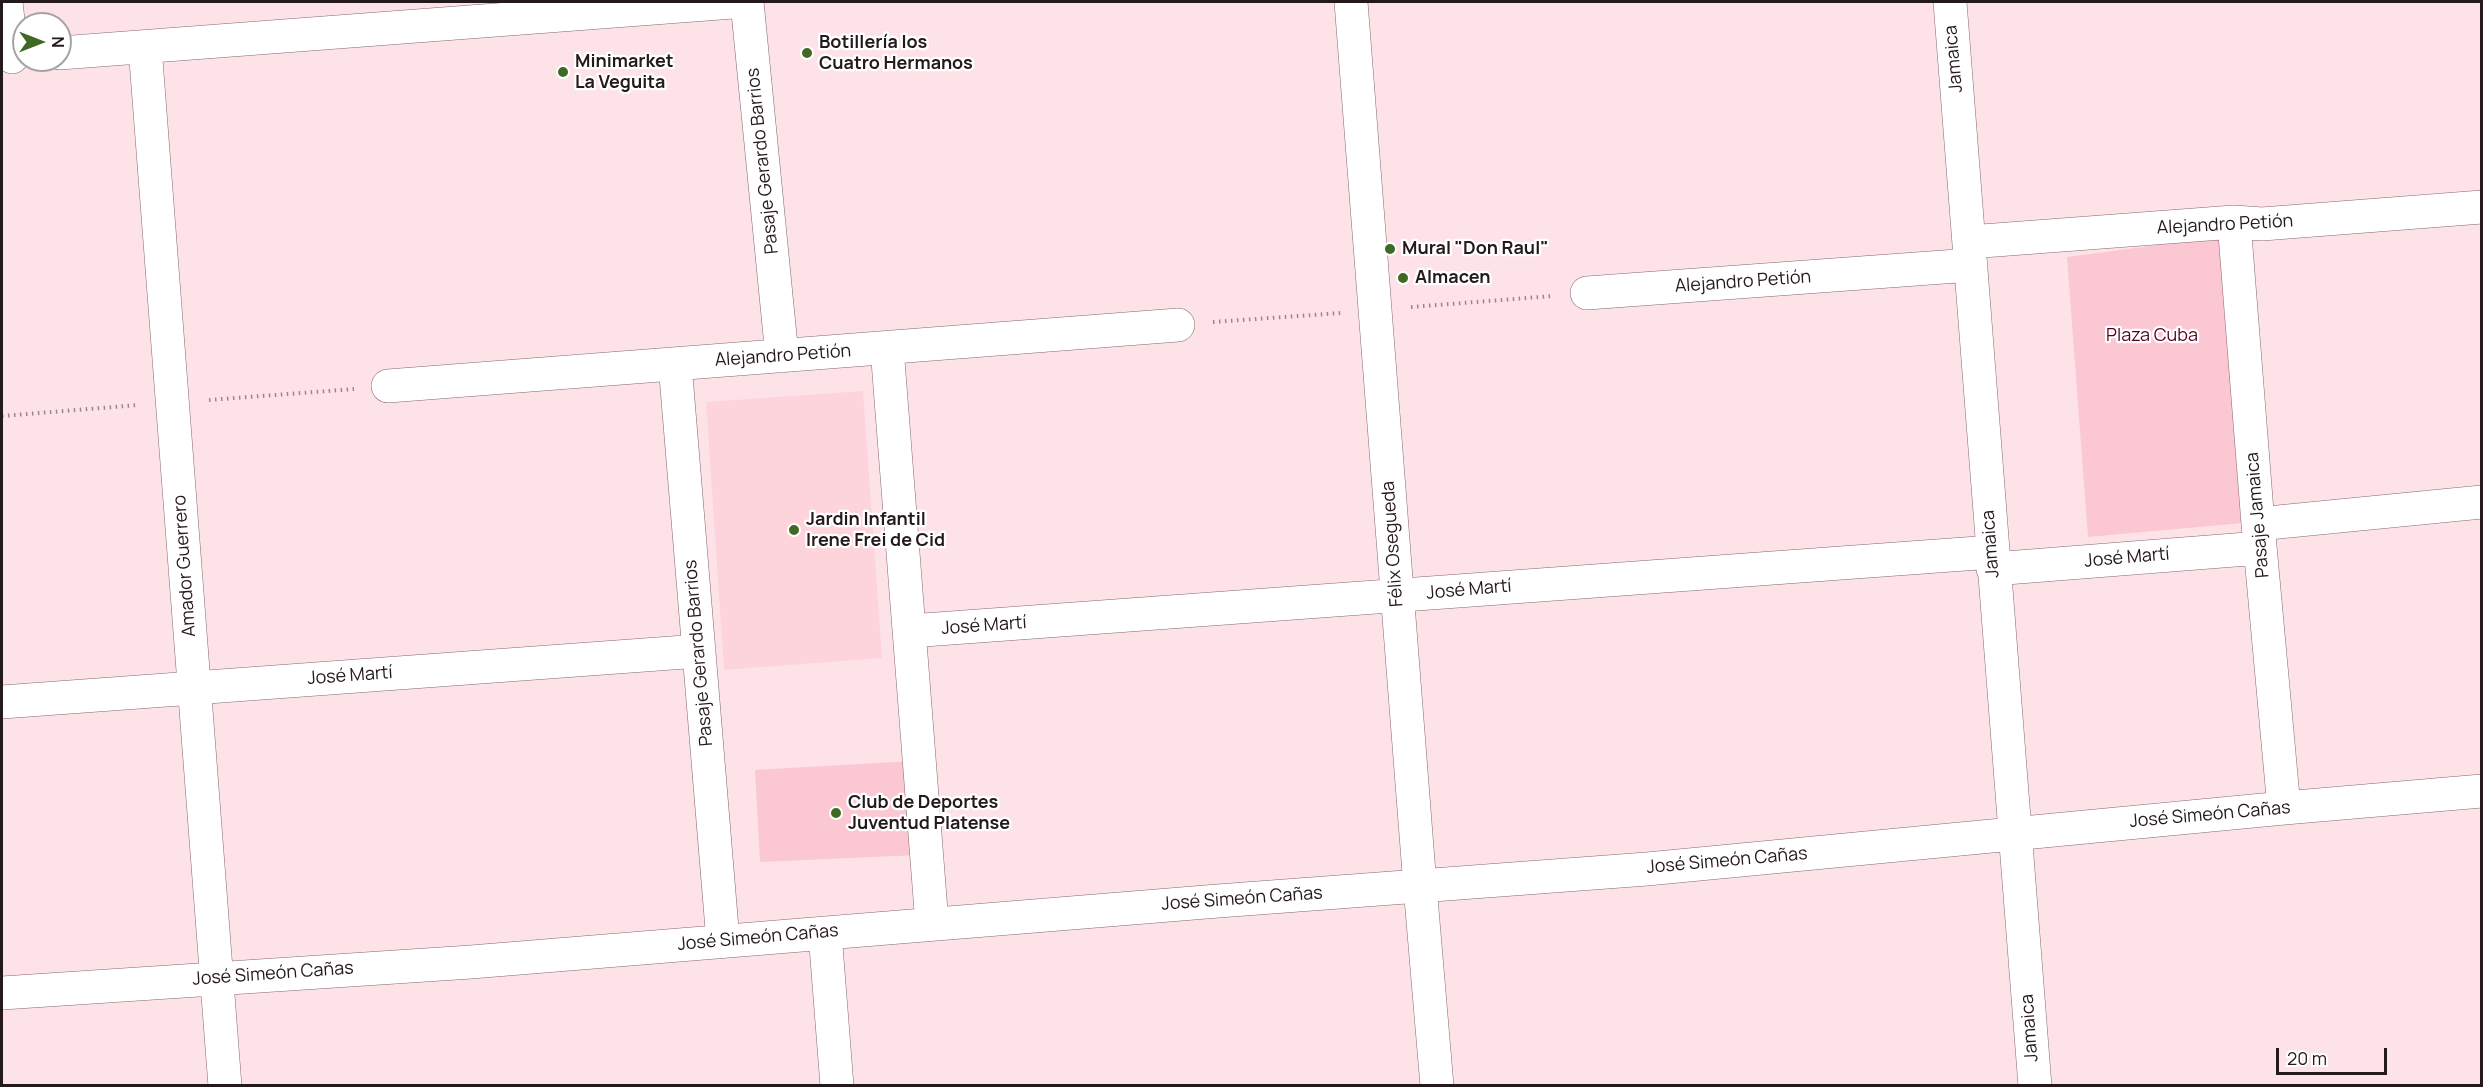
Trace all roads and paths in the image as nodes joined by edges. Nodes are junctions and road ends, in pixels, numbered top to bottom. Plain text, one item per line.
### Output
1 (6, 2) edge
2 (733, 2) edge
3 (747, 2) edge
4 (1351, 2) edge
5 (1950, 2) edge
6 (145, 47) junction
7 (72, 52) edge
8 (12, 57) edge
9 (2481, 207) edge
10 (2234, 222) junction
11 (1970, 254) junction
12 (1587, 293) dead end
13 (1178, 325) dead end
14 (887, 348) junction
15 (782, 356) junction
16 (675, 364) junction
17 (388, 386) dead end
18 (2481, 502) edge
19 (2259, 536) junction
20 (1993, 560) junction
21 (1397, 596) junction
22 (910, 631) junction
23 (699, 651) junction
24 (194, 688) junction
25 (12, 701) edge
26 (2481, 791) edge
27 (2284, 808) junction
28 (2015, 834) junction
29 (1420, 886) junction
30 (932, 924) junction
31 (825, 933) junction
32 (723, 941) junction
33 (216, 978) junction
34 (9, 992) edge
35 (225, 1086) edge
36 (837, 1086) edge
37 (1437, 1086) edge
38 (2035, 1086) edge

1 - 8 street
2 - 6 street
3 - 15 street, Pasaje Gerardo Barrios
4 - 21 street, Félix Osegueda
5 - 11 street, Jamaica
6 - 7 street
6 - 24 street, Amador Guerrero
9 - 10 street, Alejandro Petión
10 - 11 street, Alejandro Petión
10 - 19 street, Pasaje Jamaica
11 - 12 street, Alejandro Petión
11 - 20 street, Jamaica
13 - 14 street, Alejandro Petión
14 - 15 street, Alejandro Petión
14 - 22 street
15 - 16 street, Alejandro Petión
16 - 17 street, Alejandro Petión
16 - 23 street, Pasaje Gerardo Barrios
18 - 19 street, José Martí
19 - 20 street, José Martí
19 - 27 street, Pasaje Jamaica
20 - 21 street, José Martí
20 - 28 street, Jamaica
21 - 22 street, José Martí
21 - 29 street, Félix Osegueda
22 - 30 street
23 - 24 street, José Martí
23 - 32 street, Pasaje Gerardo Barrios
24 - 25 street, José Martí
24 - 33 street, Amador Guerrero
26 - 27 street, José Simeón Cañas
27 - 28 street, José Simeón Cañas
28 - 29 street, José Simeón Cañas
28 - 38 street, Jamaica
29 - 30 street, José Simeón Cañas
29 - 37 street, Félix Osegueda
30 - 31 street, José Simeón Cañas
31 - 32 street, José Simeón Cañas
31 - 36 street
32 - 33 street, José Simeón Cañas
33 - 34 street, José Simeón Cañas
33 - 35 street, Amador Guerrero

